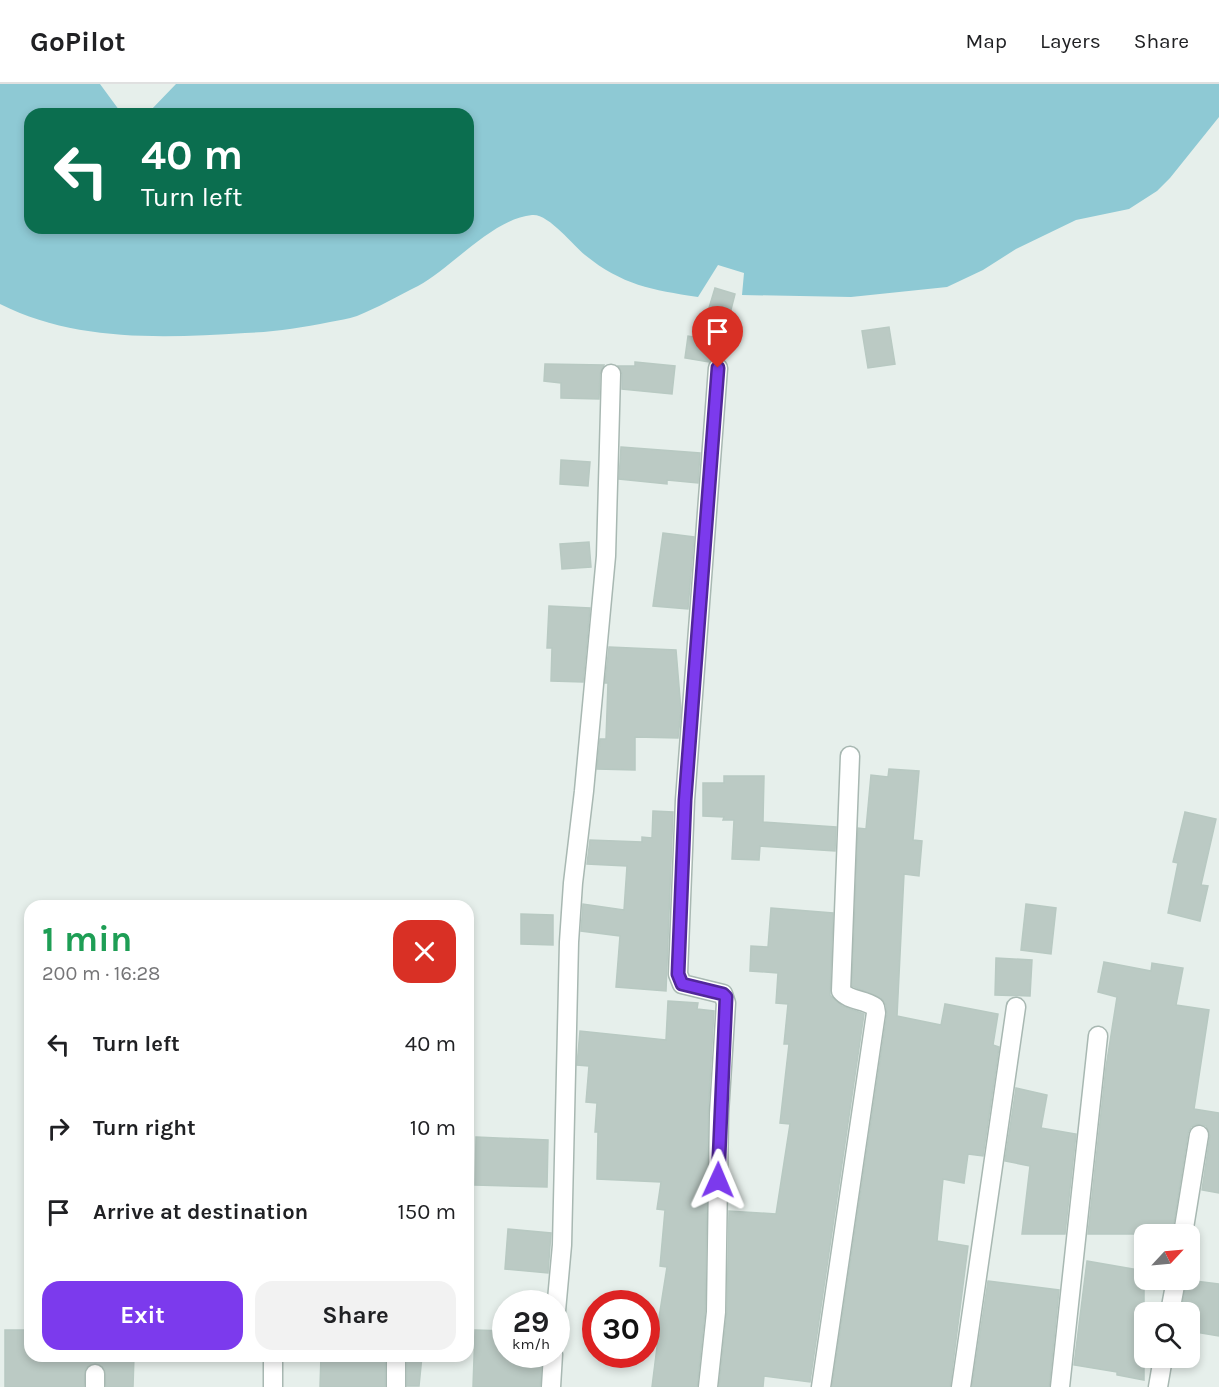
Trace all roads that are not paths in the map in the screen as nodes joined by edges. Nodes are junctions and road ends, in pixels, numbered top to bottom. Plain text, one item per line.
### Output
1 (718, 368) dead end
2 (611, 374) dead end
3 (850, 756) dead end
4 (1016, 1007) dead end
5 (1098, 1036) dead end
6 (1199, 1135) dead end
7 (1185, 1224) edge
8 (558, 1290) edge
9 (273, 1362) edge
10 (396, 1362) edge
11 (552, 1368) edge
12 (1161, 1368) edge
13 (273, 1387) edge
14 (396, 1387) edge
15 (550, 1387) edge
16 (708, 1387) edge
17 (821, 1387) edge
18 (961, 1387) edge
19 (1060, 1387) edge
20 (1158, 1387) edge

1 - 16 street
2 - 8 street
3 - 17 street
4 - 18 street
5 - 19 street
6 - 7 street
9 - 13 street
10 - 14 street
11 - 15 street
12 - 20 street

